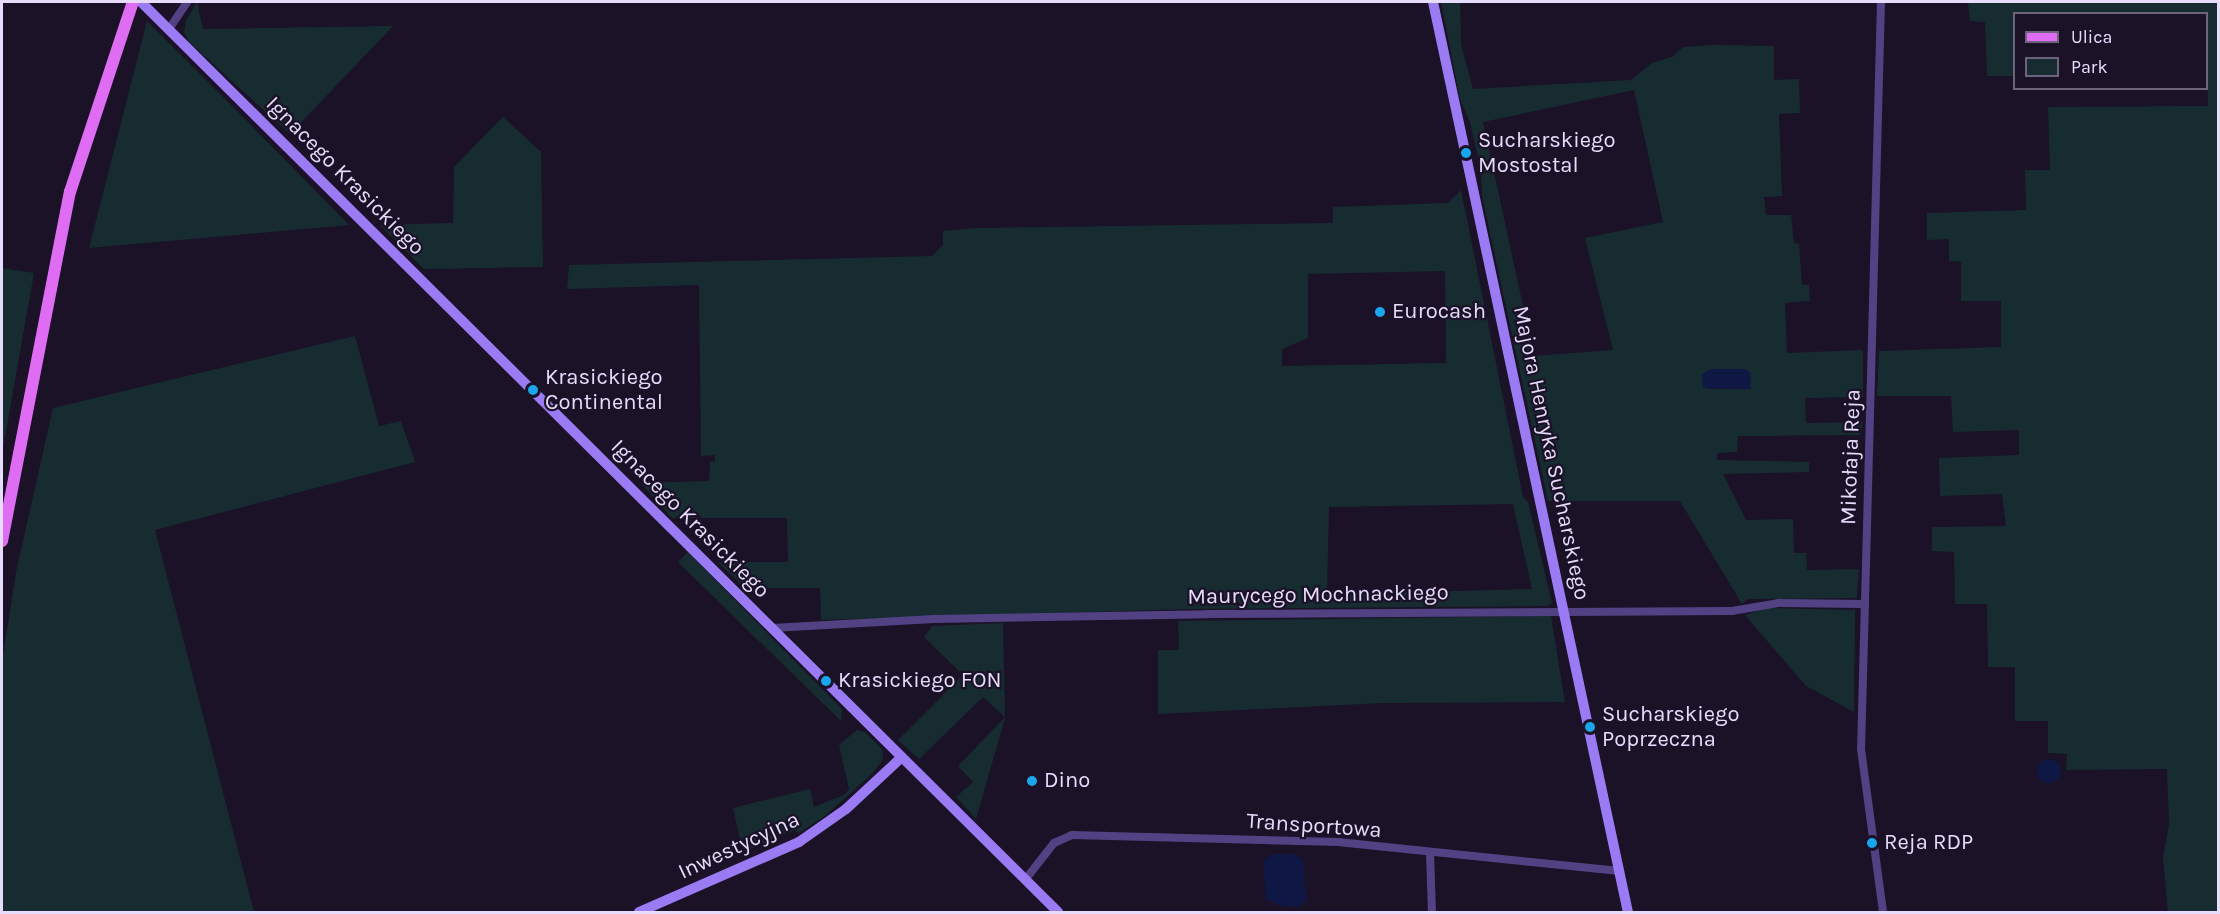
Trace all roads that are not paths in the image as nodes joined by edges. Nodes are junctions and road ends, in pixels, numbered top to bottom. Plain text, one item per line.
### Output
1 (133, 2) edge
2 (141, 2) edge
3 (187, 2) edge
4 (1433, 2) edge
5 (1881, 2) edge
6 (169, 29) junction
7 (2, 541) edge
8 (1865, 604) junction
9 (1565, 609) junction
10 (772, 628) junction
11 (903, 757) junction
12 (1430, 853) junction
13 (1620, 871) junction
14 (1025, 880) junction
15 (639, 912) edge
16 (1058, 912) edge
17 (1432, 912) edge
18 (1628, 912) edge
19 (1883, 912) edge

1 - 7 main road
2 - 6 street, Ignacego Krasickiego
3 - 6 street
4 - 9 street, Majora Henryka Sucharskiego
5 - 8 street, Mikołaja Reja
6 - 10 street, Ignacego Krasickiego
8 - 9 street, Maurycego Mochnackiego
8 - 19 street, Mikołaja Reja
9 - 10 street, Maurycego Mochnackiego
9 - 13 street, Majora Henryka Sucharskiego
10 - 11 street, Ignacego Krasickiego
11 - 14 street, Ignacego Krasickiego
11 - 15 street, Inwestycyjna
12 - 13 street, Transportowa
12 - 14 street, Transportowa
12 - 17 street
13 - 18 street, Majora Henryka Sucharskiego
14 - 16 street, Ignacego Krasickiego

